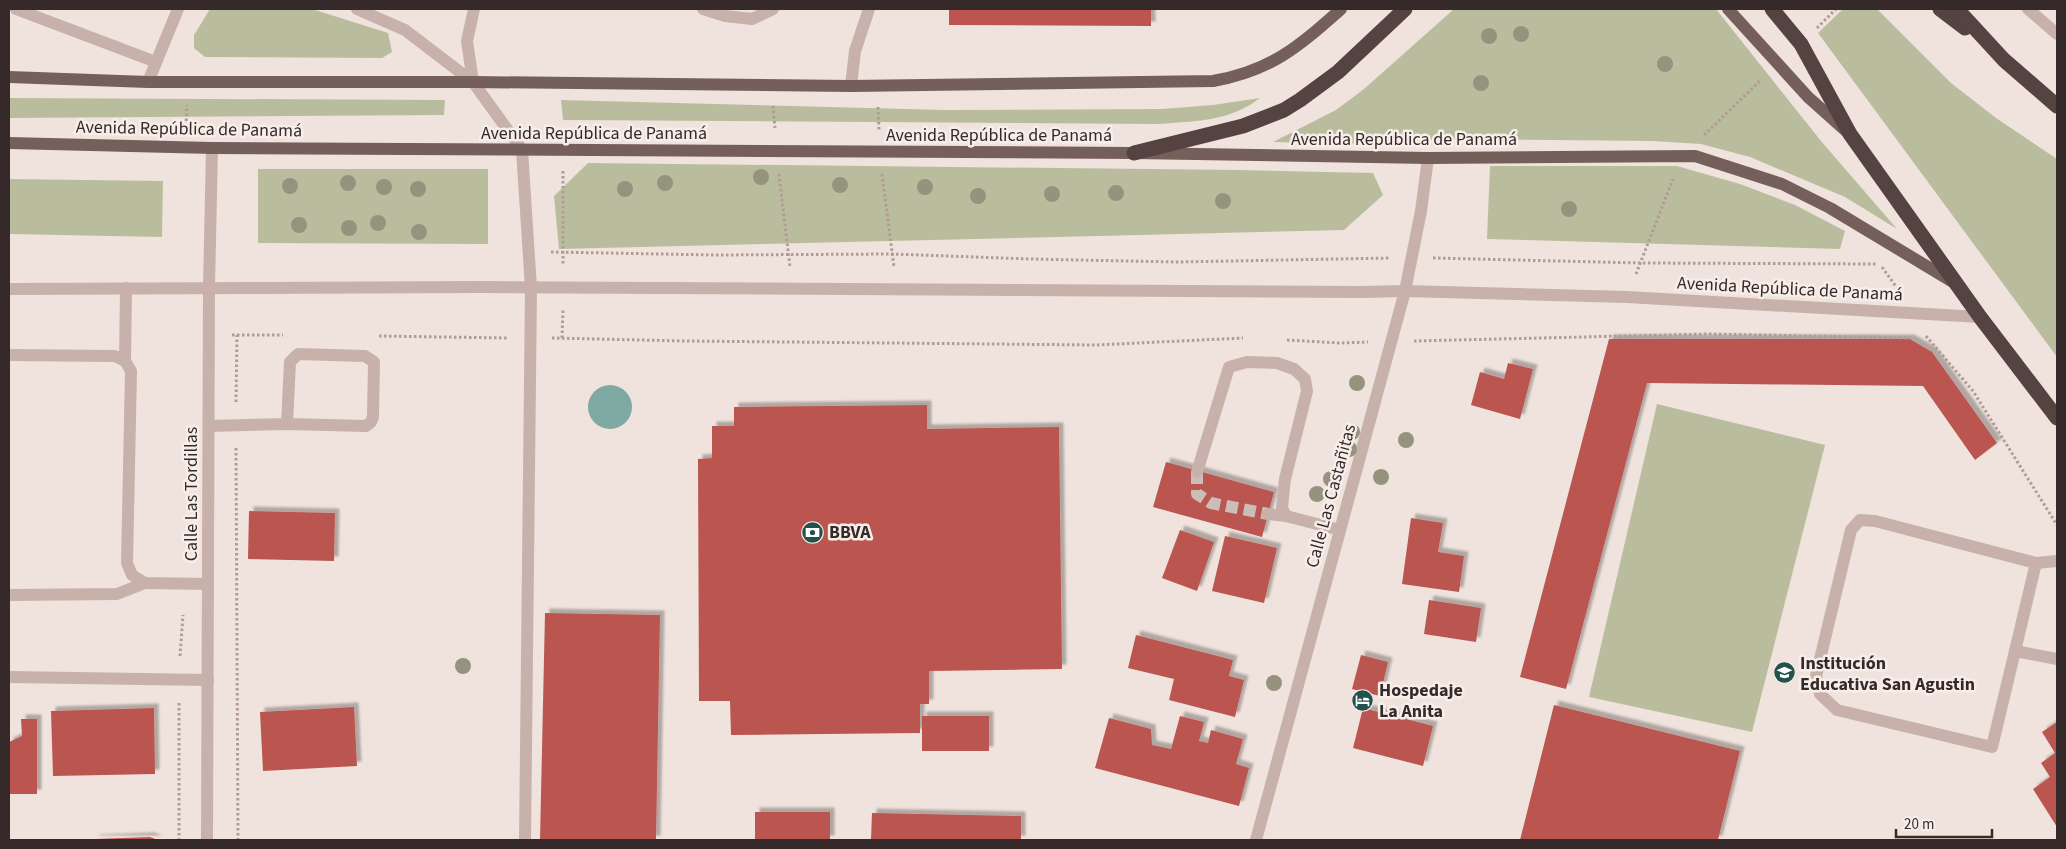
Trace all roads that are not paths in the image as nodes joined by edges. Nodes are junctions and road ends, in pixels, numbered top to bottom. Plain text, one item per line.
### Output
1 (16, 9) edge
2 (178, 9) edge
3 (357, 9) edge
4 (474, 9) edge
5 (704, 9) edge
6 (773, 9) edge
7 (869, 9) edge
8 (1341, 9) edge
9 (1405, 9) edge
10 (1728, 9) edge
11 (1772, 9) edge
12 (1940, 9) edge
13 (1957, 9) edge
14 (2028, 9) edge
15 (2057, 34) edge
16 (2004, 60) junction
17 (156, 62) junction
18 (9, 77) edge
19 (148, 82) junction
20 (473, 82) junction
21 (851, 86) junction
22 (2057, 106) edge
23 (1850, 134) junction
24 (9, 143) edge
25 (212, 148) junction
26 (522, 150) junction
27 (1134, 154) junction
28 (1428, 158) junction
29 (1958, 284) junction
30 (209, 287) junction
31 (126, 288) junction
32 (531, 288) junction
33 (9, 289) edge
34 (1405, 291) junction
35 (1980, 317) junction
36 (9, 355) edge
37 (125, 361) junction
38 (2057, 418) edge
39 (287, 424) junction
40 (209, 426) junction
41 (1197, 472) tunnel mouth
42 (1268, 514) tunnel mouth
43 (1286, 516) junction
44 (1340, 530) junction
45 (2057, 561) edge
46 (2036, 563) junction
47 (145, 583) junction
48 (208, 584) junction
49 (9, 596) edge
50 (2015, 651) junction
51 (2057, 659) edge
52 (9, 677) edge
53 (208, 680) junction
54 (207, 840) edge
55 (525, 840) edge
56 (1256, 840) edge

1 - 17 street
2 - 17 street
3 - 20 street
4 - 20 street
5 - 6 street
7 - 21 street
8 - 21 main road
9 - 27 highway
10 - 23 main road
11 - 23 highway
12 - 16 highway
13 - 16 highway
14 - 15 street
16 - 22 highway
17 - 19 street
18 - 19 main road
19 - 20 main road
20 - 21 main road
20 - 26 street
23 - 29 highway
24 - 25 main road, Avenida República de Panamá
25 - 26 main road, Avenida República de Panamá
25 - 30 street, Calle Las Tordillas
26 - 27 main road, Avenida República de Panamá
26 - 32 street
27 - 28 main road, Avenida República de Panamá
28 - 29 main road, Avenida República de Panamá
28 - 34 street, Calle Las Castañitas
29 - 35 highway
30 - 31 street, Avenida República de Panamá
30 - 32 street, Avenida República de Panamá
30 - 40 street, Calle Las Tordillas
31 - 33 street, Avenida República de Panamá
31 - 37 street
32 - 34 street, Avenida República de Panamá
32 - 55 street
34 - 35 street, Avenida República de Panamá
34 - 44 street, Calle Las Castañitas
35 - 38 highway
36 - 37 street
37 - 47 street
39 - 39 street
39 - 40 street
40 - 48 street, Calle Las Tordillas
41 - 43 street
42 - 43 street
43 - 44 street
44 - 56 street, Calle Las Castañitas
45 - 46 street
46 - 50 street
46 - 50 street
47 - 48 street
47 - 49 street
48 - 53 street, Calle Las Tordillas
50 - 51 street
52 - 53 street
53 - 54 street, Calle Las Tordillas

